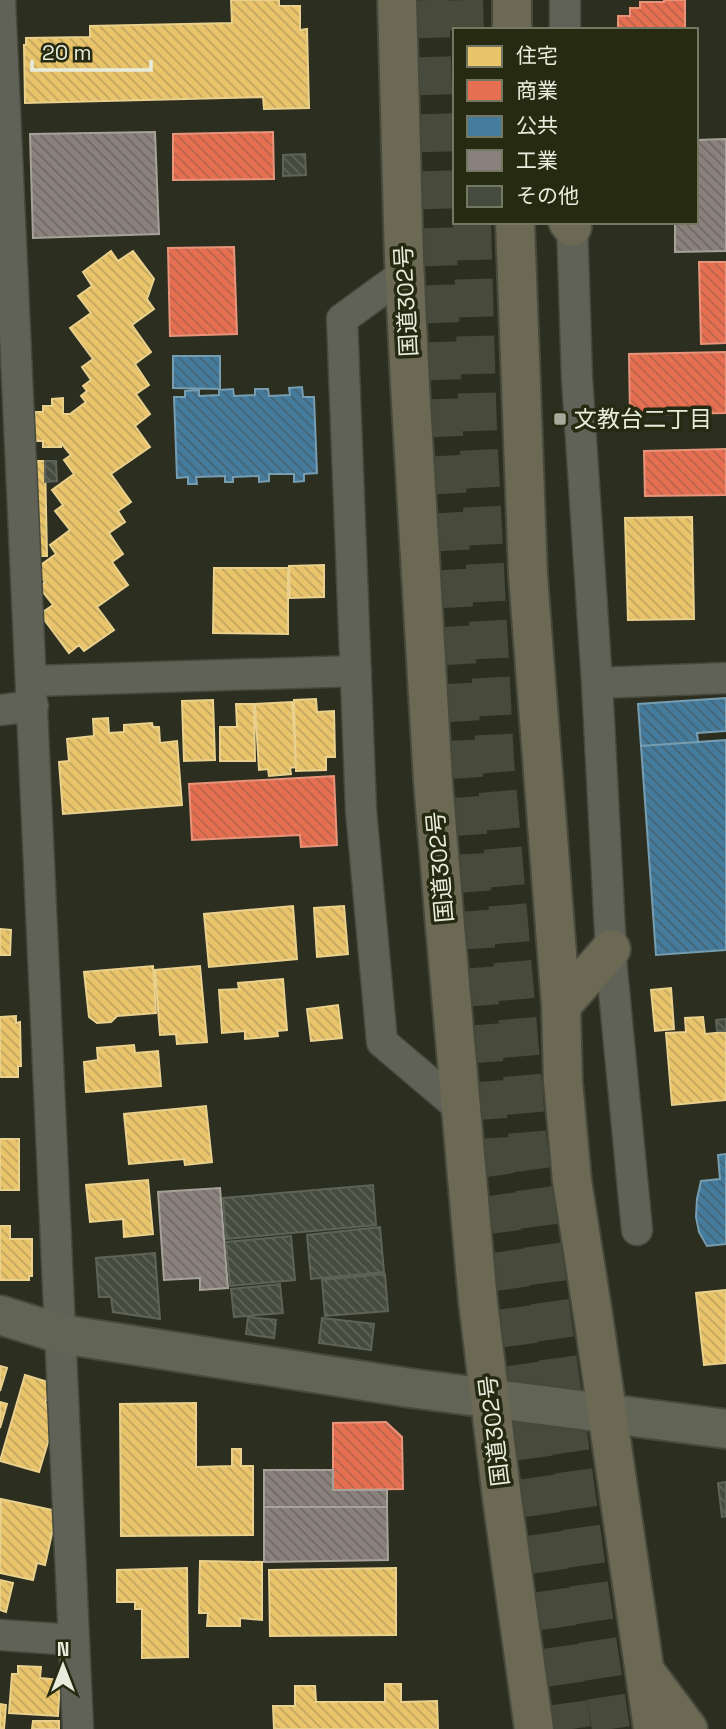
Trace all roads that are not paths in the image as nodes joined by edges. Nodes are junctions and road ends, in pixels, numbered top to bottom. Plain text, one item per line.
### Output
1 (0, 0) edge
2 (397, 0) edge
3 (512, 0) edge
4 (565, 0) edge
5 (512, 28) edge
6 (565, 28) edge
7 (515, 224) edge
8 (571, 224) edge
9 (404, 274) junction
10 (9, 358) edge
11 (356, 671) junction
12 (726, 678) edge
13 (597, 682) junction
14 (33, 693) junction
15 (0, 710) edge
16 (611, 949) junction
17 (561, 1006) junction
18 (461, 1108) junction
19 (637, 1230) dead end
20 (0, 1315) edge
21 (61, 1334) junction
22 (490, 1398) junction
23 (608, 1414) junction
24 (726, 1429) edge
25 (0, 1636) edge
26 (75, 1640) junction
27 (645, 1672) junction
28 (78, 1729) edge
29 (534, 1729) edge
30 (653, 1729) edge
31 (688, 1729) edge

1 - 10 street
2 - 9 highway, 国道302号
3 - 5 highway
4 - 6 street
7 - 17 highway
8 - 13 street
9 - 11 street
9 - 18 highway, 国道302号
10 - 14 street
11 - 14 street
11 - 18 street
12 - 13 street
13 - 16 street
14 - 15 street
14 - 21 street
16 - 17 highway
16 - 19 street
17 - 23 highway
18 - 22 highway, 国道302号
20 - 21 street
21 - 22 street
21 - 26 street
22 - 23 street
22 - 29 highway, 国道302号
23 - 24 street
23 - 27 highway
25 - 26 street
26 - 28 street
27 - 30 highway
27 - 31 highway

